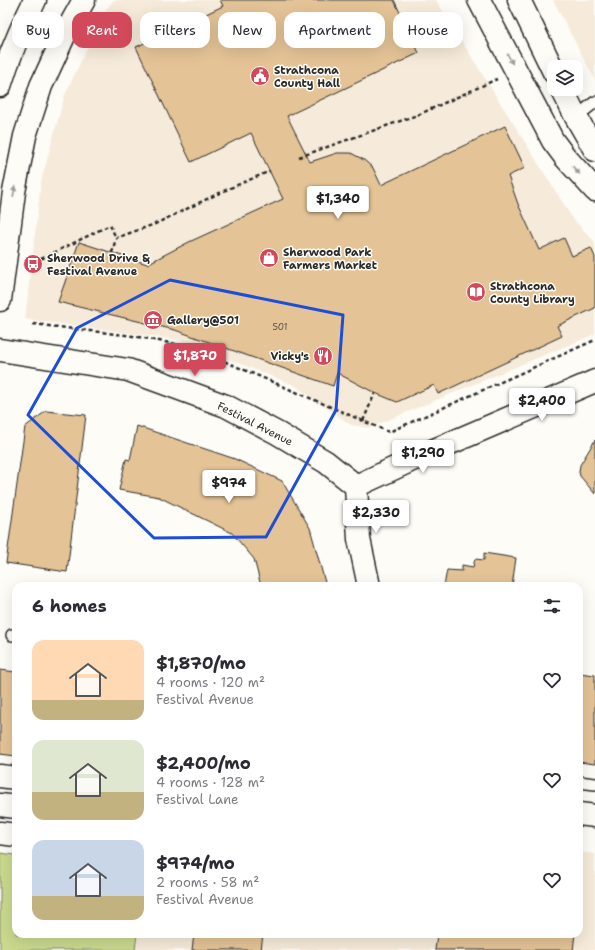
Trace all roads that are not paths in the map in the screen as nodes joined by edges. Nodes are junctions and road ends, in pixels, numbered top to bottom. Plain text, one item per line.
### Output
1 (35, 0) edge
2 (84, 0) edge
3 (479, 0) edge
4 (519, 0) edge
5 (548, 60) edge
6 (0, 86) edge
7 (566, 96) edge
8 (595, 102) edge
9 (576, 117) junction
10 (595, 149) edge
11 (595, 190) edge
12 (0, 300) edge
13 (0, 350) edge
14 (595, 381) edge
15 (356, 486) junction
16 (368, 582) edge
17 (0, 776) edge
18 (12, 778) edge
19 (583, 782) edge
20 (595, 784) edge
21 (0, 805) edge
22 (12, 806) edge
23 (0, 833) edge
24 (12, 834) edge

1 - 6 street
12 -> 2 street
3 -> 11 street
4 - 5 street
7 - 9 street
8 - 9 lane
9 - 10 street
13 - 15 street, Festival Avenue
14 - 15 street
15 - 16 street
17 - 18 street
19 - 20 lane
21 - 22 street
23 - 24 street

